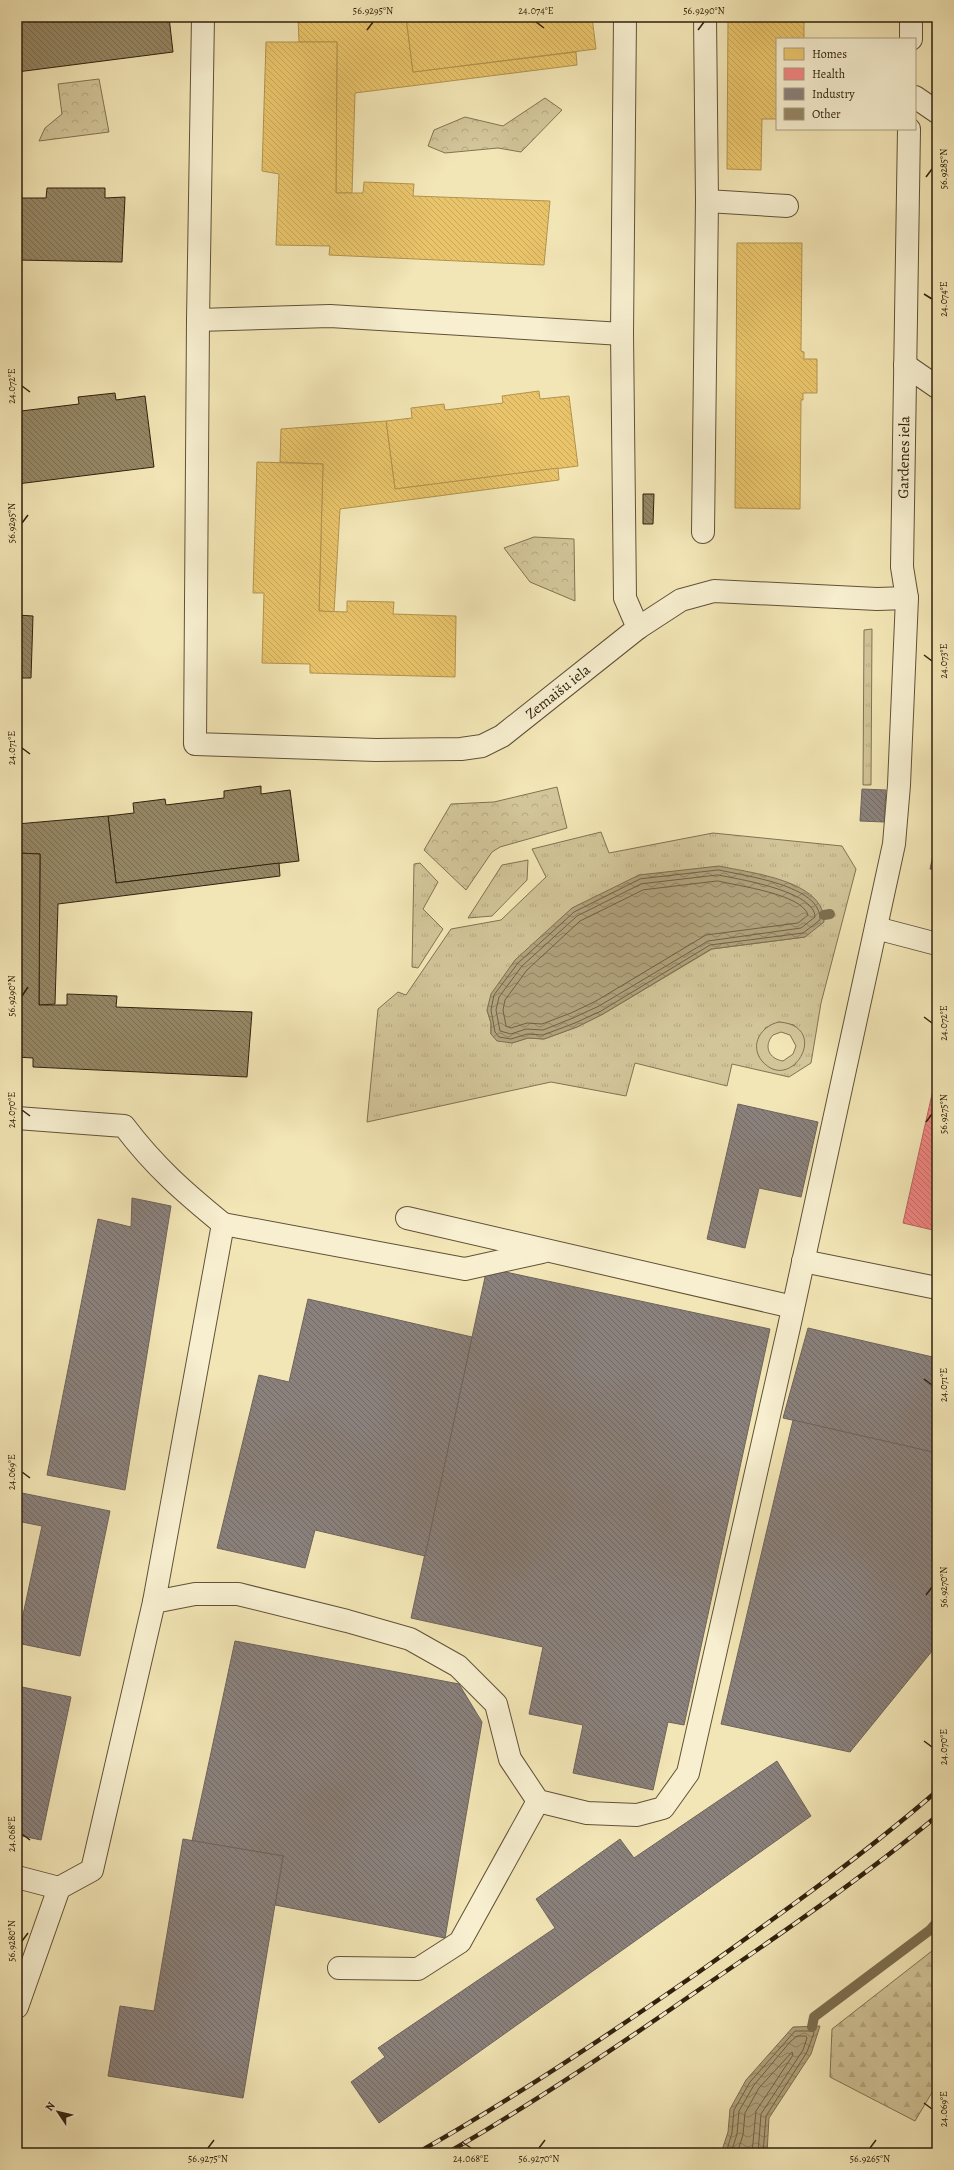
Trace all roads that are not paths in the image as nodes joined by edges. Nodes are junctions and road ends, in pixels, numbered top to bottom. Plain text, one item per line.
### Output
1 (203, 17) edge
2 (625, 17) edge
3 (706, 17) edge
4 (911, 17) edge
5 (911, 38) edge
6 (916, 98) edge
7 (937, 112) edge
8 (909, 130) edge
9 (706, 202) junction
10 (787, 206) dead end
11 (198, 320) junction
12 (622, 334) junction
13 (905, 365) junction
14 (937, 388) edge
15 (703, 532) dead end
16 (907, 598) junction
17 (638, 628) junction
18 (876, 928) junction
19 (937, 944) edge
20 (17, 1118) edge
21 (407, 1218) dead end
22 (223, 1224) junction
23 (549, 1251) junction
24 (803, 1261) junction
25 (937, 1288) edge
26 (793, 1307) junction
27 (154, 1602) junction
28 (538, 1801) junction
29 (17, 1877) edge
30 (59, 1888) junction
31 (339, 1968) dead end
32 (17, 2007) edge

1 - 11 street
2 - 12 street
3 - 9 street
4 - 5 street
6 - 7 street
8 - 13 street, Gardenes iela
9 - 10 street
9 - 15 street
11 - 12 street
11 - 17 street, Zemaišu iela
12 - 17 street
13 - 14 street
13 - 16 street, Gardenes iela
16 - 17 street, Zemaišu iela
16 - 18 street, Gardenes iela
18 - 19 street
18 - 24 street, Gardenes iela
20 - 22 street
21 - 23 street
22 - 23 street
22 - 27 street
23 - 26 street
24 - 25 street
24 - 26 street, Gardenes iela
26 - 28 street, Gardenes iela
27 - 28 street
27 - 30 street
28 - 31 street
29 - 30 street
30 - 32 street

